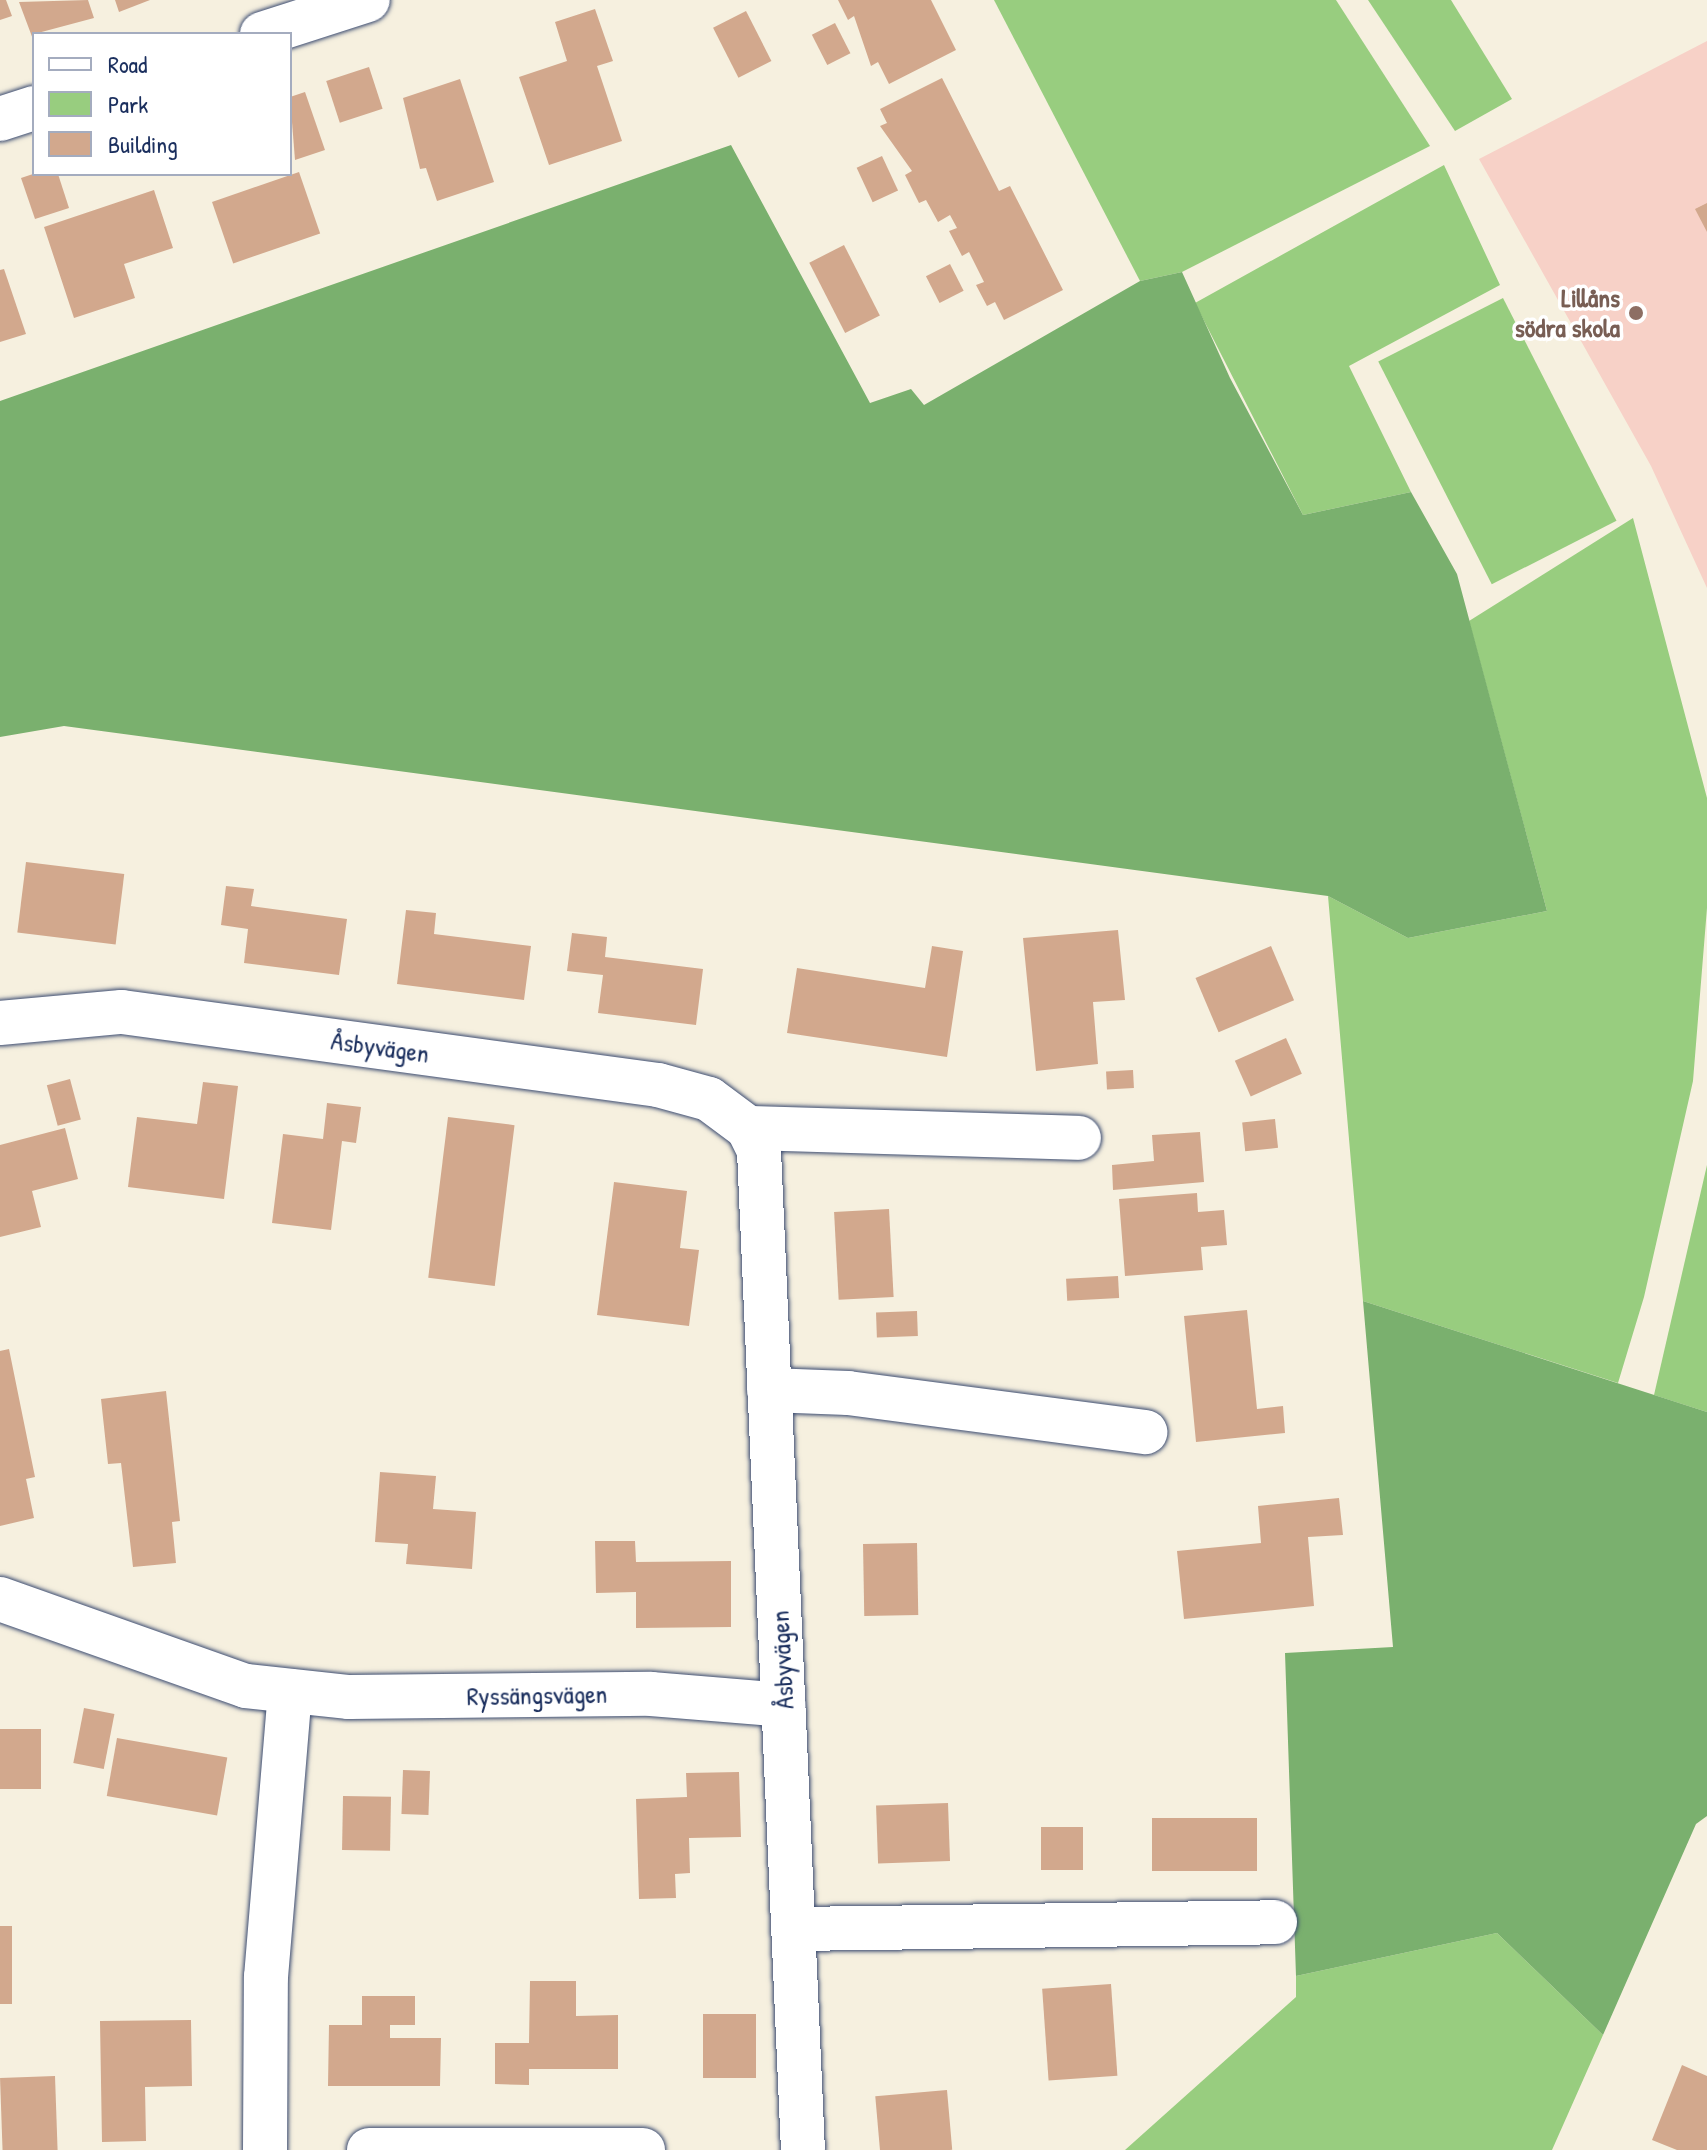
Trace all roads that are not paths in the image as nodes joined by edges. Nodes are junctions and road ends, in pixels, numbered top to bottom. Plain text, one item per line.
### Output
1 (368, 0) edge
2 (268, 32) edge
3 (32, 109) edge
4 (0, 119) edge
5 (0, 1023) edge
6 (748, 1128) junction
7 (1079, 1138) dead end
8 (769, 1390) junction
9 (1145, 1432) dead end
10 (0, 1599) edge
11 (290, 1691) junction
12 (784, 1705) junction
13 (1275, 1922) dead end
14 (795, 1929) junction
15 (265, 2150) edge
16 (369, 2150) edge
17 (643, 2150) edge
18 (803, 2150) edge

1 - 2 street
3 - 4 street
5 - 6 street, Åsbyvägen
6 - 7 street
6 - 8 street, Åsbyvägen
8 - 9 street
8 - 12 street, Åsbyvägen
10 - 11 street, Ryssängsvägen
11 - 12 street, Ryssängsvägen
11 - 15 street
12 - 14 street, Åsbyvägen
13 - 14 street
14 - 18 street, Åsbyvägen
16 - 17 street

